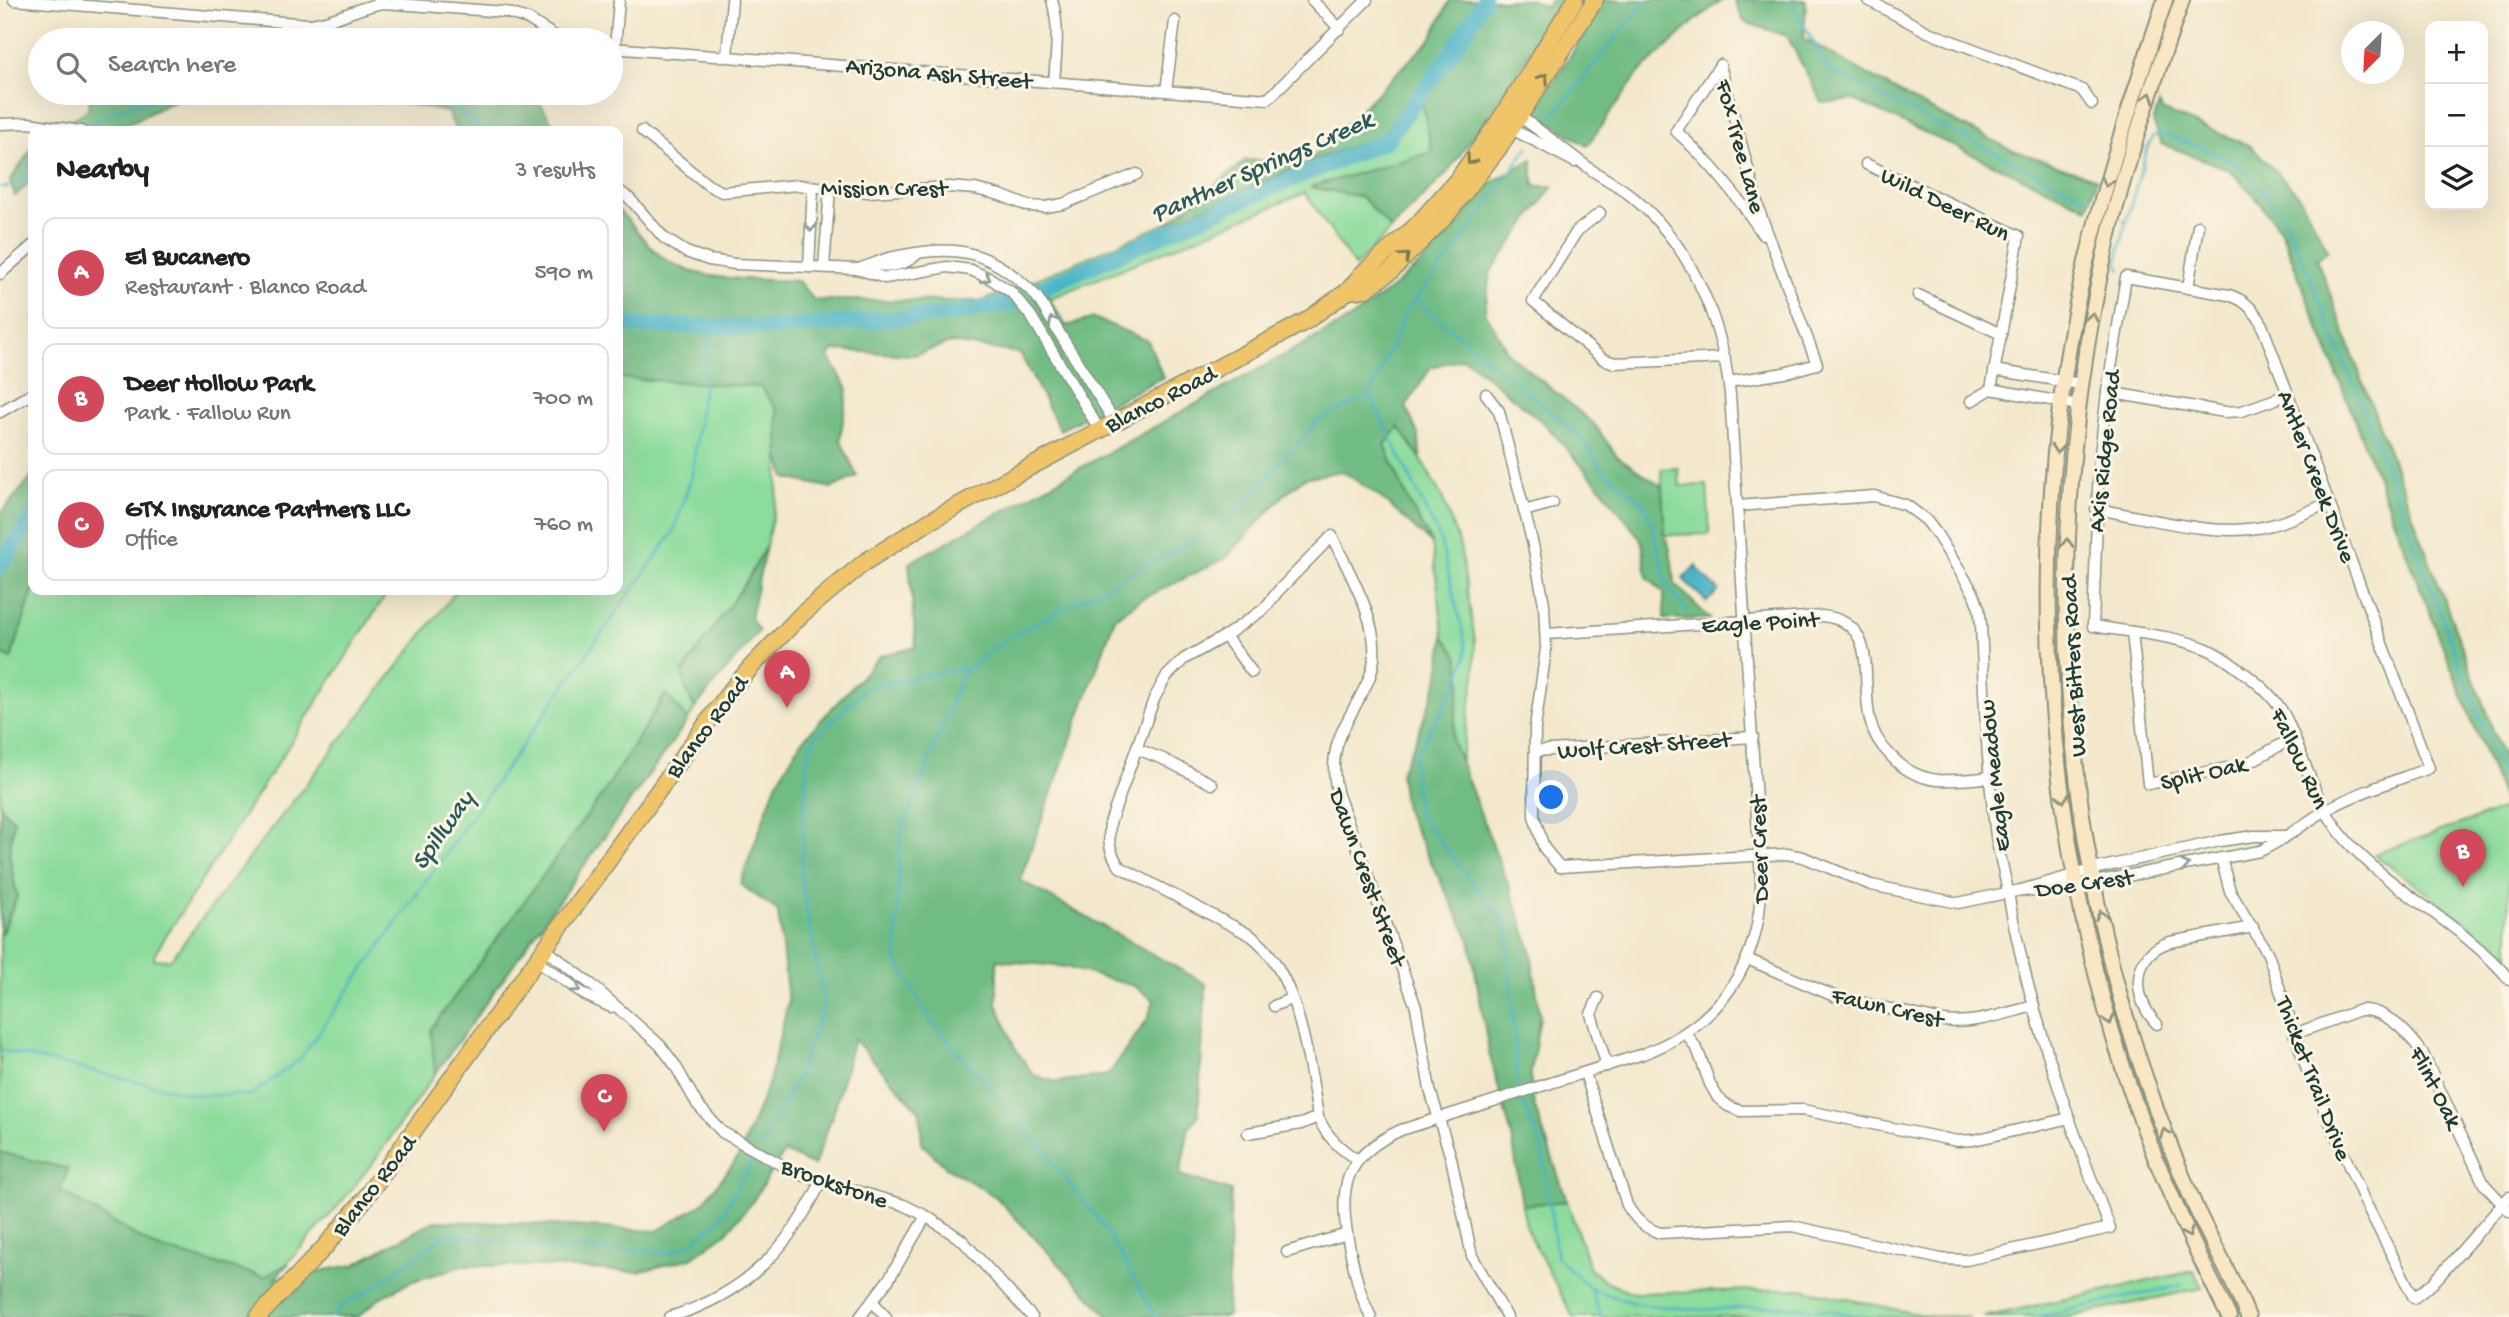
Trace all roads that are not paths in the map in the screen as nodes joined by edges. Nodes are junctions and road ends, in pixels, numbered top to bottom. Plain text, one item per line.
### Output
1 (15, 0) edge
2 (619, 0) edge
3 (732, 0) edge
4 (1052, 0) edge
5 (1312, 0) edge
6 (1367, 0) edge
7 (1575, 0) edge
8 (1595, 0) edge
9 (1868, 0) edge
10 (2165, 0) edge
11 (2182, 0) edge
12 (1175, 21) dead end
13 (542, 28) edge
14 (616, 28) edge
15 (1340, 29) junction
16 (623, 49) edge
17 (727, 55) junction
18 (1054, 82) junction
19 (1166, 91) junction
20 (2092, 104) dead end
21 (1509, 118) junction
22 (0, 124) edge
23 (48, 126) edge
24 (642, 131) dead end
25 (2115, 153) junction
26 (2130, 158) junction
27 (1866, 164) dead end
28 (1137, 174) dead end
29 (813, 187) junction
30 (830, 189) junction
31 (623, 194) edge
32 (1600, 213) dead end
33 (2198, 226) dead end
34 (28, 249) edge
35 (1774, 253) junction
36 (916, 254) junction
37 (809, 267) junction
38 (824, 267) junction
39 (858, 269) junction
40 (920, 271) junction
41 (0, 274) edge
42 (2126, 277) joint
43 (2188, 288) junction
44 (1918, 295) dead end
45 (2001, 334) junction
46 (1067, 344) junction
47 (1053, 353) junction
48 (1725, 358) junction
49 (1994, 370) junction
50 (2026, 375) junction
51 (2064, 381) junction
52 (1729, 382) junction
53 (2081, 384) junction
54 (1991, 389) junction
55 (2107, 392) junction
56 (1486, 394) dead end
57 (2024, 394) junction
58 (2287, 395) junction
59 (28, 396) edge
60 (1971, 401) dead end
61 (2062, 401) junction
62 (2078, 404) junction
63 (0, 412) edge
64 (1107, 425) junction
65 (1553, 503) dead end
66 (2328, 503) junction
67 (1737, 506) junction
68 (2096, 509) junction
69 (1524, 511) junction
70 (1744, 621) junction
71 (2092, 626) joint
72 (2132, 632) junction
73 (1546, 634) junction
74 (1225, 636) junction
75 (1252, 671) dead end
76 (1752, 737) junction
77 (2293, 738) junction
78 (1137, 749) junction
79 (1535, 751) junction
80 (2429, 768) joint
81 (1991, 777) junction
82 (1212, 784) dead end
83 (2325, 811) junction
84 (2290, 836) junction
85 (1760, 854) junction
86 (2221, 858) junction
87 (2092, 876) junction
88 (2074, 880) junction
89 (2008, 893) junction
90 (2253, 927) junction
91 (541, 955) junction
92 (1747, 959) junction
93 (2509, 979) edge
94 (1598, 998) dead end
95 (1290, 999) junction
96 (1274, 1006) dead end
97 (2034, 1006) junction
98 (2157, 1024) dead end
99 (1686, 1033) junction
100 (2294, 1034) junction
101 (1607, 1066) junction
102 (1585, 1073) junction
103 (1318, 1117) junction
104 (1439, 1117) junction
105 (2070, 1118) junction
106 (1248, 1133) dead end
107 (1358, 1160) junction
108 (821, 1182) junction
109 (2507, 1204) edge
110 (926, 1216) junction
111 (1347, 1234) junction
112 (1287, 1252) dead end
113 (873, 1302) junction
114 (258, 1317) edge
115 (670, 1317) edge
116 (860, 1317) edge
117 (886, 1317) edge
118 (1032, 1317) edge
119 (1371, 1317) edge
120 (1507, 1317) edge
121 (2229, 1317) edge
122 (2248, 1317) edge

1 - 13 street
2 - 14 street
3 - 17 street
4 - 18 street
5 - 15 street
6 - 15 street
7 - 21 main road, Blanco Road
21 -> 8 main road, Blanco Road
9 - 20 street
10 - 25 main road, West Bitters Road
26 -> 11 main road, West Bitters Road
12 - 19 street
15 - 19 street, Arizona Ash Street
16 - 17 street, Arizona Ash Street
17 - 18 street, Arizona Ash Street
18 - 19 street, Arizona Ash Street
21 - 48 street, Deer Crest
21 - 64 main road, Blanco Road
22 - 23 street
24 - 29 street, Mission Crest
25 - 26 main road
25 -> 51 main road, West Bitters Road
53 -> 26 main road, West Bitters Road
27 - 45 street, Wild Deer Run
28 - 30 street, Mission Crest
29 - 30 street, Mission Crest
29 -> 37 street
30 - 38 street
31 - 37 street
32 - 48 street
33 - 43 street
34 - 41 street
35 - 35 street, Fox Tree Lane
35 - 52 street, Fox Tree Lane
36 - 39 street
36 - 40 street
46 -> 36 street
37 - 38 street
38 - 39 street
39 - 40 street
40 -> 47 street
42 - 43 street, Antler Creek Drive
42 - 55 street, Axis Ridge Road
43 - 58 street, Antler Creek Drive
44 - 45 street
45 - 49 street, Wild Deer Run
46 - 47 street
46 - 64 street
47 - 64 street
48 - 52 street, Deer Crest
49 - 50 street
49 - 54 street, Wild Deer Run
50 - 51 street
50 - 57 street
51 - 53 street
51 - 61 main road, West Bitters Road
52 - 67 street, Deer Crest
53 - 62 main road, West Bitters Road
54 - 57 street
54 - 60 street
55 - 58 street
55 - 68 street, Axis Ridge Road
56 - 69 street
57 - 61 street
58 - 66 street, Antler Creek Drive
59 - 63 street
61 - 62 street
61 -> 88 main road, West Bitters Road
87 -> 62 main road, West Bitters Road
64 - 91 main road, Blanco Road
65 - 69 street
66 - 68 street
66 - 80 street, Antler Creek Drive
67 - 70 street, Deer Crest
67 - 81 street, Eagle Meadow
68 - 71 street, Axis Ridge Road
69 - 73 street
70 - 73 street, Eagle Point
70 - 76 street, Deer Crest
70 - 81 street, Eagle Point
71 - 72 street, Fallow Run
72 - 77 street, Fallow Run
72 - 77 street, Split Oak
73 - 79 street
74 - 75 street
74 - 78 street, Dawn Crest Street
74 - 104 street, Dawn Crest Street
76 - 79 street, Wolf Crest Street
76 - 85 street, Deer Crest
77 - 83 street, Fallow Run
78 - 82 street
78 - 95 street, Dawn Crest Street
79 - 85 street, Doe Crest
80 - 83 street, Doe Crest
81 - 89 street, Eagle Meadow
83 - 84 street, Doe Crest
83 - 93 street, Fallow Run
84 - 86 street, Doe Crest
84 - 87 street, Doe Crest
85 - 89 street, Doe Crest
85 - 92 street, Deer Crest
87 -> 86 street, Doe Crest
86 - 90 street, Thicket Trail Drive
87 - 88 street, Doe Crest
122 -> 87 main road, West Bitters Road
88 - 89 street, Doe Crest
88 -> 121 main road, West Bitters Road
89 - 97 street, Eagle Meadow
90 - 98 street
90 - 100 street, Thicket Trail Drive
91 - 108 street, Brookstone
91 - 114 main road, Blanco Road
92 - 97 street, Fawn Crest
92 - 99 street, Deer Crest
94 - 101 street
95 - 96 street
95 - 103 street
97 - 105 street, Eagle Meadow
99 - 101 street, Deer Crest
99 - 105 street
100 - 109 street, Flint Oak
100 - 109 street, Thicket Trail Drive
101 - 102 street, Deer Crest
102 - 104 street, Deer Crest
102 - 105 street, Eagle Meadow
103 - 106 street
103 - 107 street
104 - 107 street, Deer Crest
104 - 120 street, Dawn Crest Street
107 - 111 street, Deer Crest
108 - 110 street, Brookstone
108 - 115 street
110 - 113 street
110 - 118 street, Brookstone
111 - 112 street
111 - 119 street, Deer Crest
113 - 116 street
113 - 117 street

